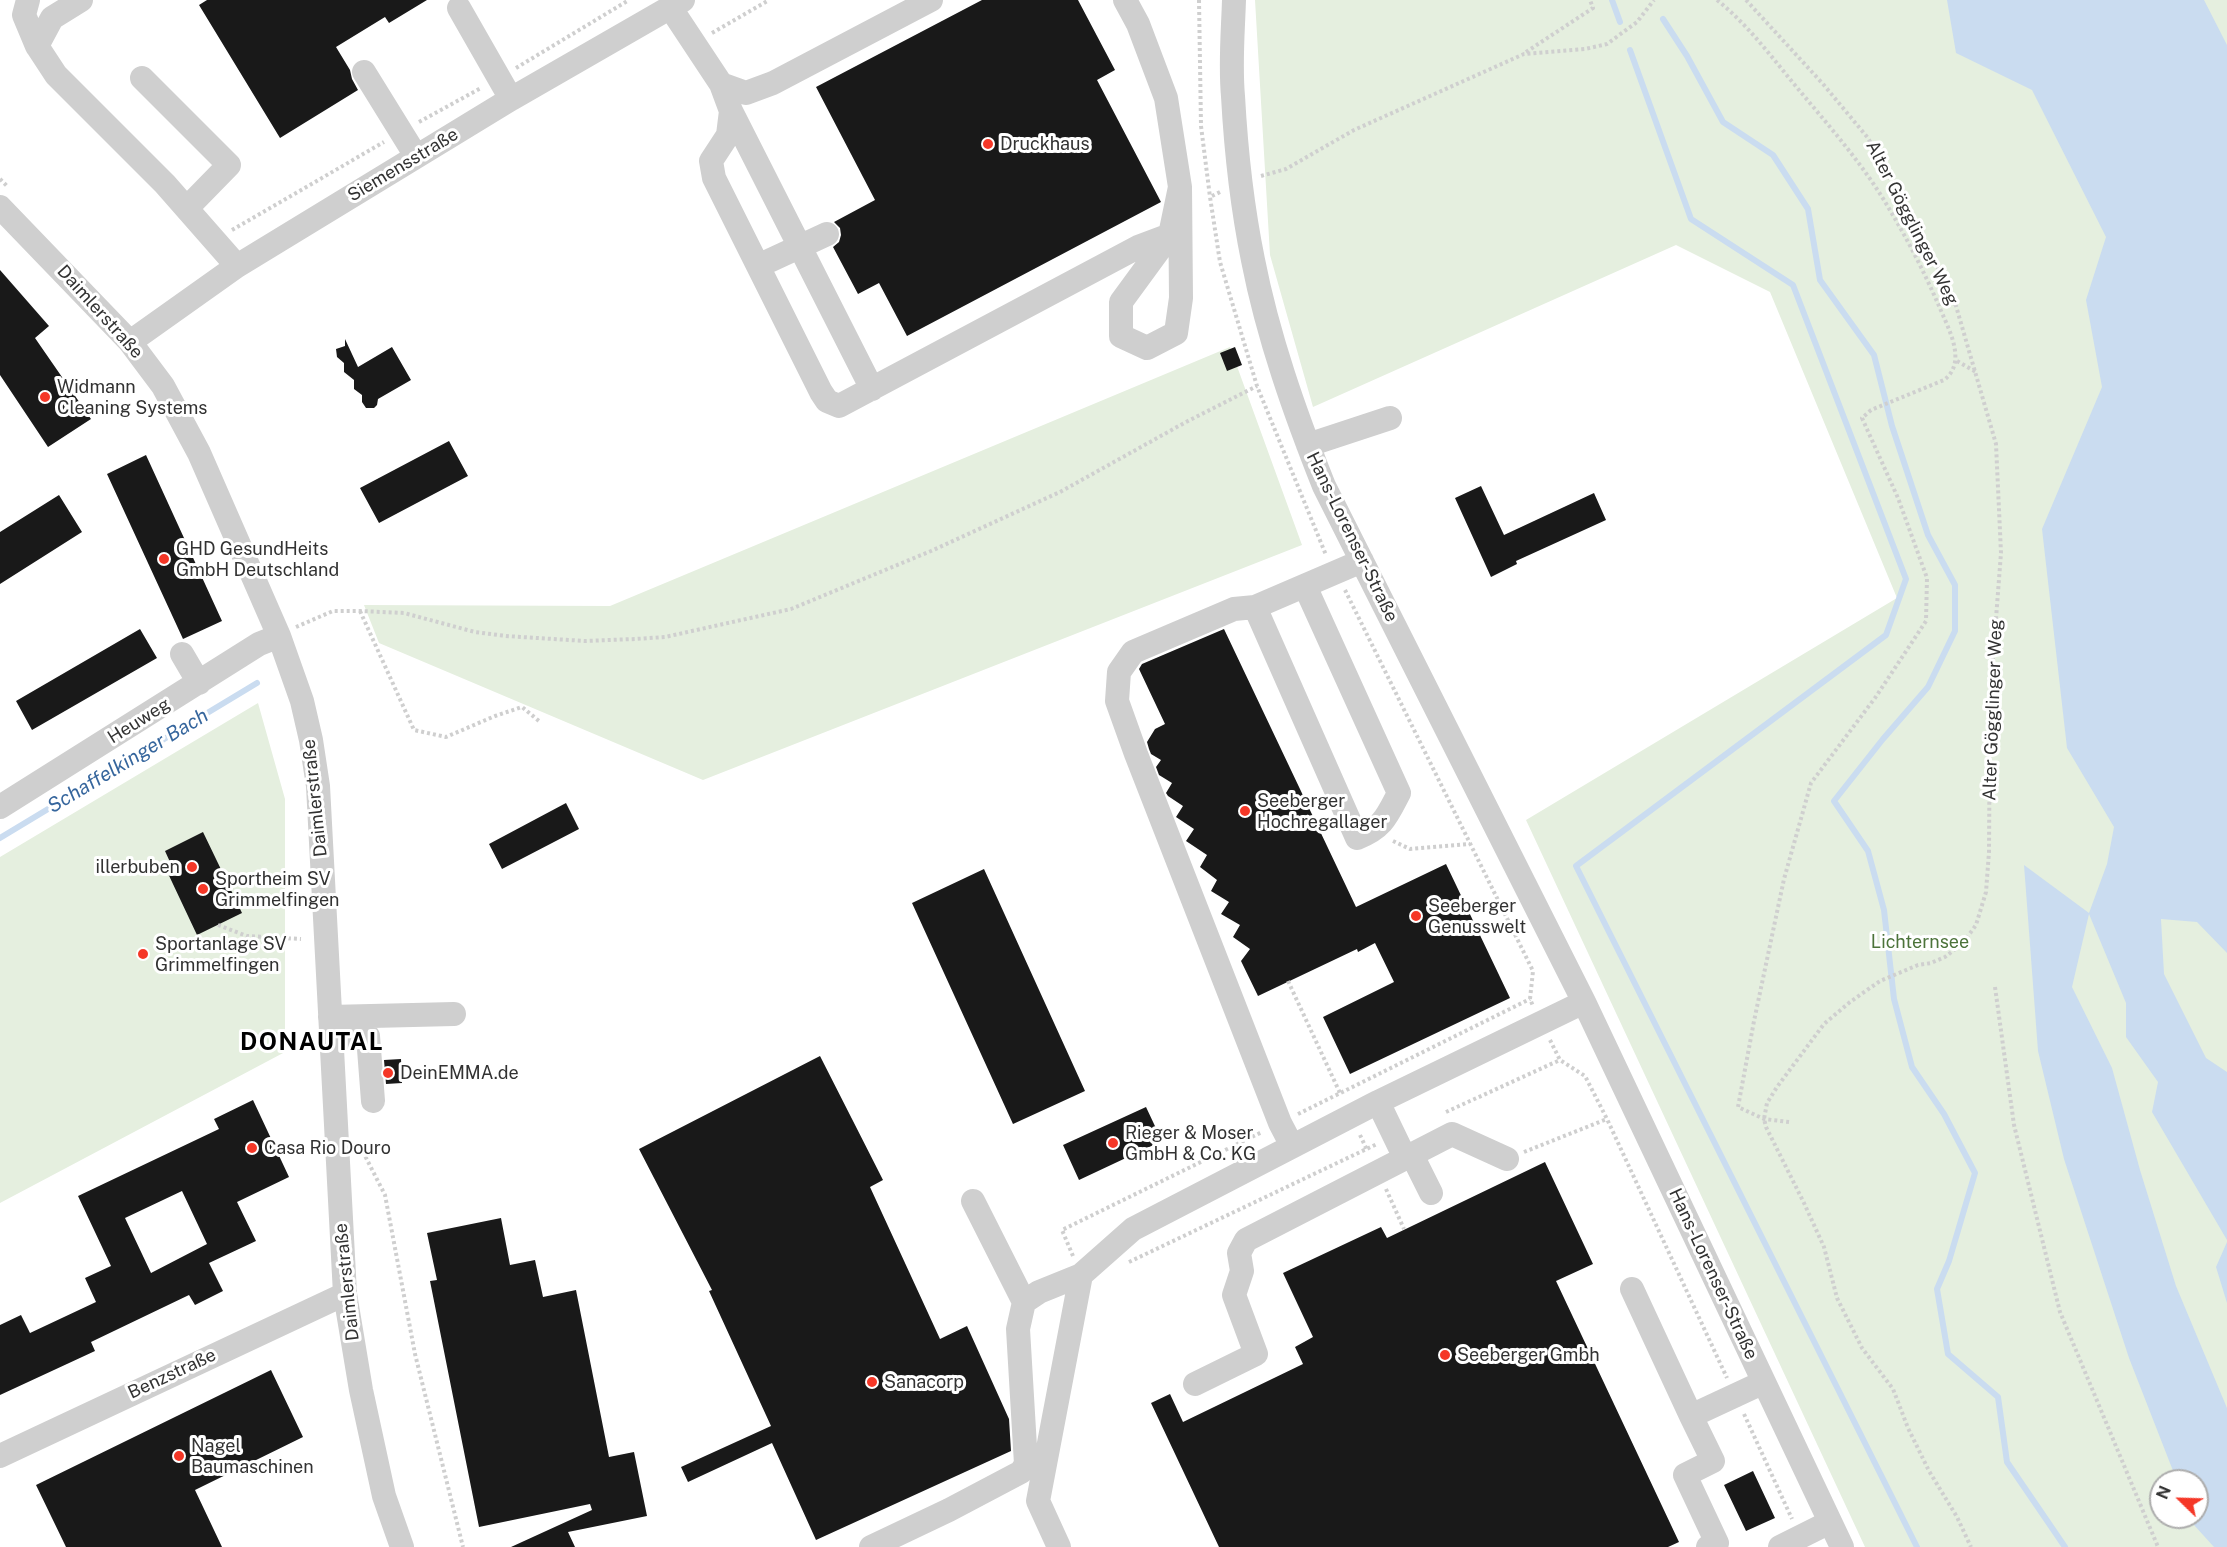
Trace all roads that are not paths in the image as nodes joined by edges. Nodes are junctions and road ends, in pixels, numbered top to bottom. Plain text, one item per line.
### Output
1 (28, 0) edge
2 (81, 0) edge
3 (931, 0) edge
4 (1125, 0) edge
5 (1234, 0) edge
6 (676, 4) edge
7 (459, 8) dead end
8 (37, 46) junction
9 (364, 72) dead end
10 (142, 78) dead end
11 (721, 84) junction
12 (512, 99) junction
13 (731, 111) junction
14 (416, 156) junction
15 (1180, 187) junction
16 (0, 207) edge
17 (187, 208) junction
18 (827, 234) dead end
19 (1170, 235) junction
20 (799, 246) junction
21 (237, 266) junction
22 (758, 266) junction
23 (130, 342) junction
24 (872, 389) junction
25 (1390, 418) dead end
26 (1308, 445) junction
27 (1362, 561) junction
28 (1305, 586) junction
29 (1255, 607) junction
30 (289, 631) junction
31 (182, 654) dead end
32 (199, 683) junction
33 (0, 807) edge
34 (1584, 1002) junction
35 (454, 1014) dead end
36 (331, 1028) junction
37 (373, 1101) dead end
38 (1378, 1102) junction
39 (1292, 1146) junction
40 (1409, 1156) junction
41 (1507, 1159) road end
42 (1431, 1194) dead end
43 (973, 1201) dead end
44 (1081, 1275) junction
45 (1632, 1289) dead end
46 (345, 1294) junction
47 (1024, 1302) junction
48 (1764, 1382) junction
49 (1195, 1384) dead end
50 (1691, 1416) junction
51 (0, 1456) edge
52 (1830, 1522) junction
53 (1790, 1542) edge
54 (402, 1547) edge
55 (871, 1547) edge
56 (1059, 1547) edge
57 (1708, 1547) edge
58 (1842, 1547) edge

1 - 8 street
2 - 8 street
3 - 11 street
4 - 15 street
5 - 26 street, Hans-Lorenser-Straße
6 - 11 street
6 - 12 street, Siemensstraße
7 - 12 street
8 - 17 street
9 - 14 street
10 - 17 street
11 - 13 street
12 - 14 street, Siemensstraße
13 - 20 street
13 - 22 street
14 - 21 street, Siemensstraße
15 - 19 street
15 - 19 street
16 - 23 street, Daimlerstraße
17 - 21 street
18 - 20 street
19 - 24 street
20 - 22 street
20 - 24 street
21 - 23 street, Siemensstraße
22 - 24 street
23 - 30 street, Daimlerstraße
25 - 26 street
26 - 27 street, Hans-Lorenser-Straße
27 - 28 street
27 - 34 street, Hans-Lorenser-Straße
28 - 29 street
28 - 29 street
29 - 39 street
30 - 32 street, Heuweg
30 - 36 street, Daimlerstraße
31 - 32 street
32 - 33 street, Heuweg
34 - 38 street
34 - 48 street, Hans-Lorenser-Straße
35 - 36 street
36 - 37 street
36 - 46 street, Daimlerstraße
38 - 39 street
38 - 40 street
39 - 44 street
40 - 41 street
40 - 42 street
40 - 49 street
43 - 47 street
44 - 47 street
44 - 56 street
45 - 50 street
46 - 51 street, Benzstraße
46 - 54 street, Daimlerstraße
47 - 55 street
48 - 50 street
48 - 52 street, Hans-Lorenser-Straße
50 - 57 street
52 - 53 street
52 - 58 street, Hans-Lorenser-Straße

